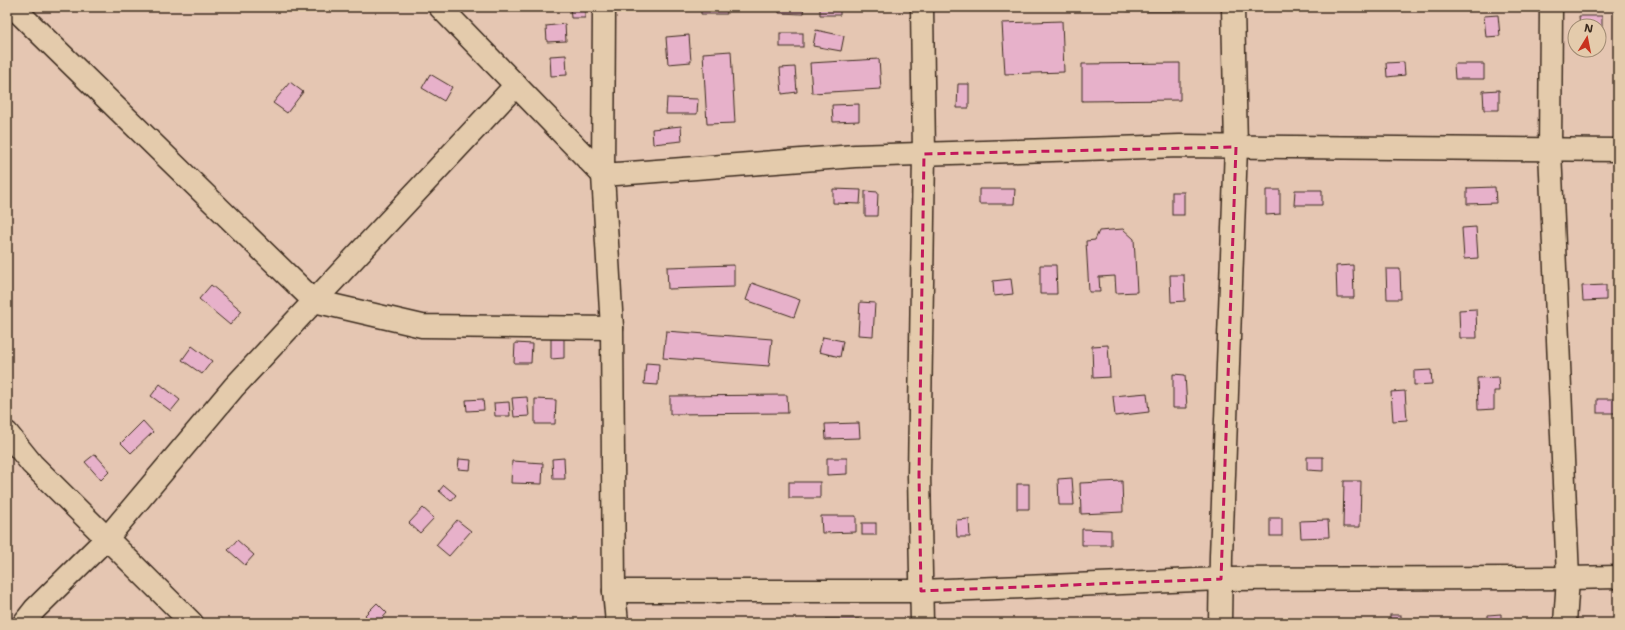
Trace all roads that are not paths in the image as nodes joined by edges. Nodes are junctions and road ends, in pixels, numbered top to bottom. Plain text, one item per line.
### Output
1 (13, 7) edge
2 (440, 7) edge
3 (604, 7) edge
4 (922, 7) edge
5 (1233, 7) edge
6 (1551, 7) edge
7 (516, 85) junction
8 (1236, 147) junction
9 (1550, 150) junction
10 (1618, 150) edge
11 (924, 154) junction
12 (603, 175) junction
13 (314, 301) junction
14 (612, 328) junction
15 (7, 433) edge
16 (107, 538) junction
17 (1618, 577) edge
18 (1568, 578) junction
19 (1221, 579) junction
20 (614, 591) junction
21 (921, 591) junction
22 (24, 623) edge
23 (192, 623) edge
24 (617, 623) edge
25 (922, 623) edge
26 (1220, 623) edge
27 (1566, 623) edge

1 - 13 street
2 - 7 street
3 - 12 street
4 - 11 street
5 - 8 street
6 - 9 street
7 - 12 street
7 - 13 street
8 - 9 street
8 - 11 street
8 - 19 street
9 - 10 street
9 - 18 street
11 - 12 street
11 - 21 street
12 - 14 street
13 - 14 street
13 - 16 street
14 - 20 street
15 - 16 street
16 - 22 street
16 - 23 street
17 - 18 street
18 - 19 street
18 - 27 street
19 - 21 street
19 - 26 street
20 - 21 street
20 - 24 street
21 - 25 street

